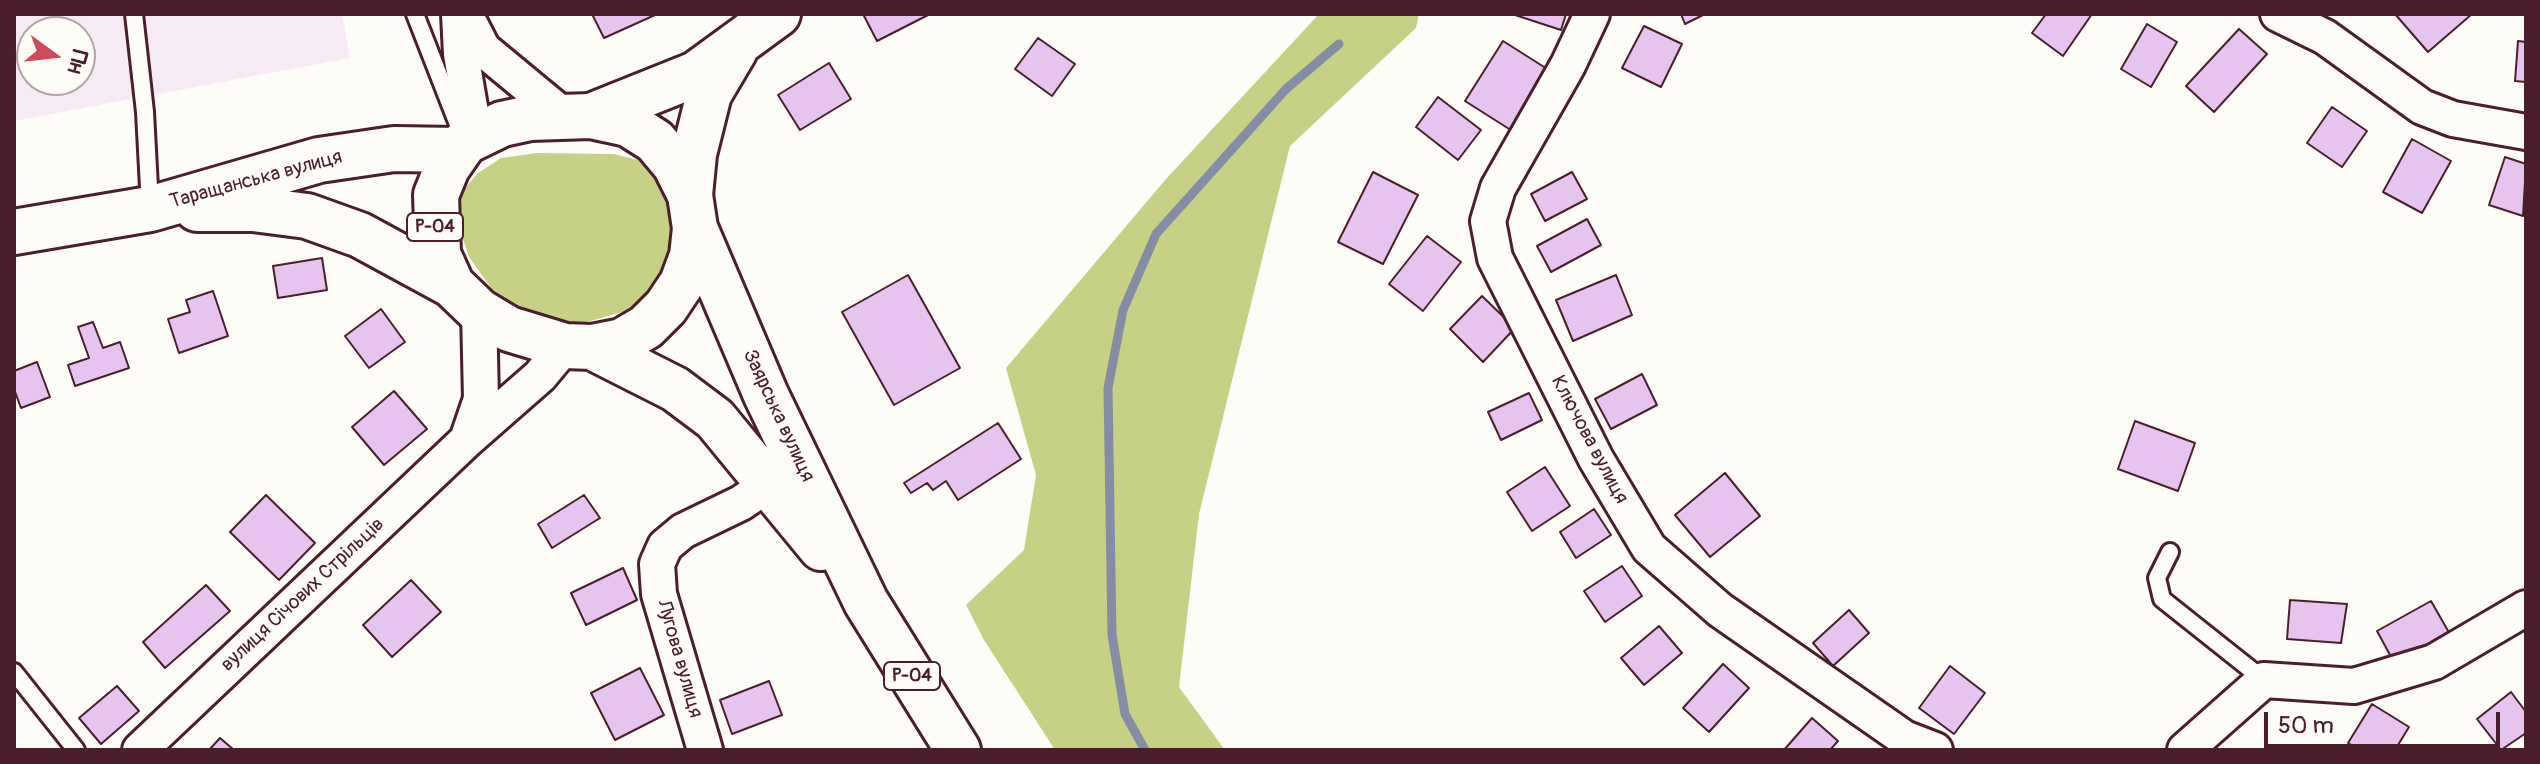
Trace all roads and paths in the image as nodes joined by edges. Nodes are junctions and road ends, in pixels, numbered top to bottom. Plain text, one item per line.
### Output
1 (134, 14) edge
2 (415, 14) edge
3 (462, 14) edge
4 (778, 14) edge
5 (1592, 14) edge
6 (2278, 14) edge
7 (737, 47) junction
8 (578, 116) junction
9 (2526, 132) edge
10 (466, 143) junction
11 (150, 209) junction
12 (692, 212) junction
13 (14, 232) edge
14 (465, 298) junction
15 (578, 346) junction
16 (467, 440) junction
17 (769, 484) junction
18 (2170, 552) dead end
19 (866, 602) junction
20 (2526, 608) edge
21 (14, 672) edge
22 (2264, 680) junction
23 (76, 750) edge
24 (140, 750) edge
25 (705, 750) edge
26 (958, 750) edge
27 (1935, 750) edge
28 (2185, 750) edge

1 - 11 lane
2 - 10 lane
3 - 8 street
3 - 10 street
4 - 7 main road
5 - 27 street, Ключова вулиця
6 - 9 street
7 - 8 main road
7 - 12 main road
8 - 10 main road, Р-04
8 - 12 main road, Р-04
10 - 11 main road, Таращанська вулиця / Р-04
10 - 14 main road, Р-04
11 - 13 main road, Таращанська вулиця / Р-04
11 - 14 main road, Таращанська вулиця / Р-04
12 - 15 main road
12 - 19 main road, Заярська вулиця / Р-04
14 - 15 main road, Р-04
14 - 16 street, вулиця Січових Стрільців
15 - 16 street, вулиця Січових Стрільців
15 - 17 main road, Заярська вулиця / Р-04
16 - 24 street, вулиця Січових Стрільців
17 - 19 main road, Заярська вулиця / Р-04
17 - 25 street, Лугова вулиця
18 - 22 lane
19 - 26 main road, Заярська вулиця / Р-04
20 - 22 street
21 - 23 lane
22 - 28 street

